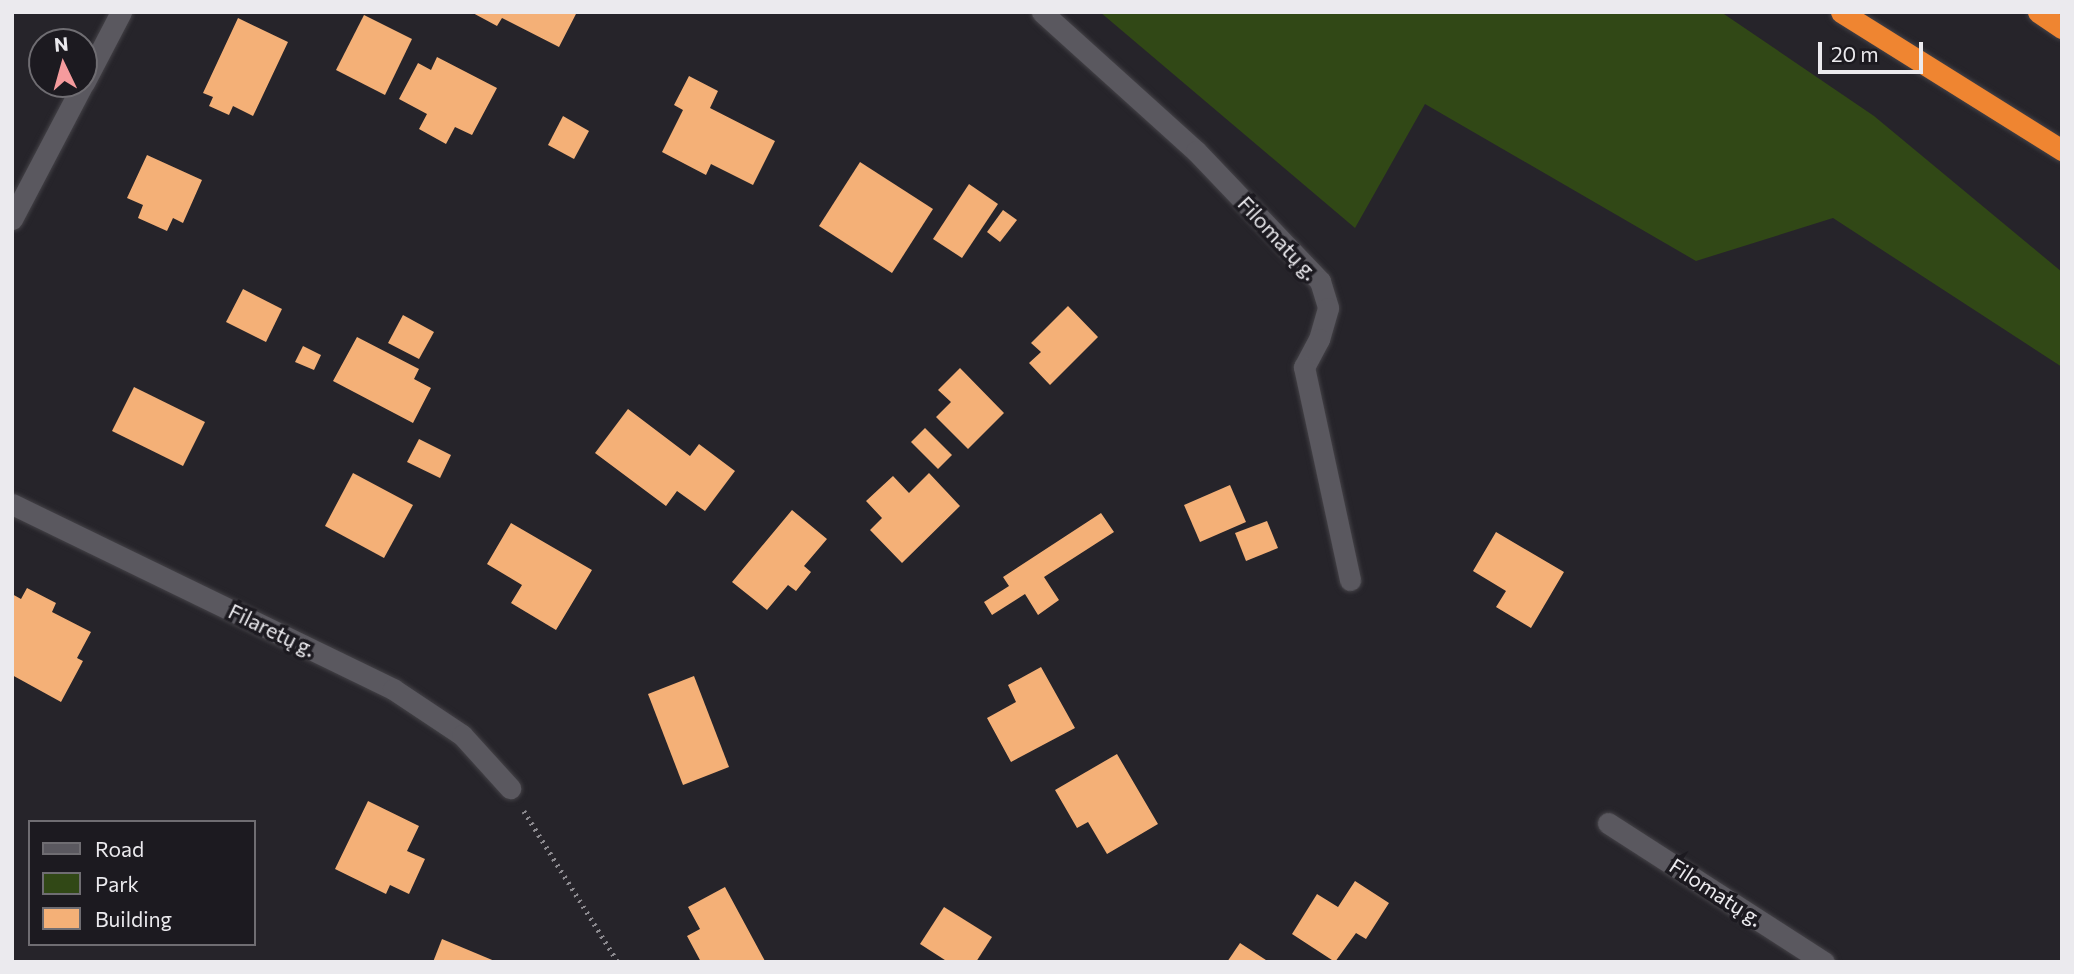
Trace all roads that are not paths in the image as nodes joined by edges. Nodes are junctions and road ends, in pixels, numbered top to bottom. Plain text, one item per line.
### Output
1 (121, 12) edge
2 (1042, 12) edge
3 (1841, 12) edge
4 (2038, 12) edge
5 (2062, 28) edge
6 (98, 56) edge
7 (76, 98) edge
8 (2062, 150) edge
9 (12, 219) edge
10 (12, 503) edge
11 (1350, 580) dead end
12 (510, 788) road end
13 (1608, 823) dead end
14 (1824, 962) edge

1 - 6 street
2 - 11 street, Filomatų g.
3 - 8 highway
4 - 5 highway
7 - 9 street
10 - 12 street, Filaretų g.
13 - 14 street, Filomatų g.

